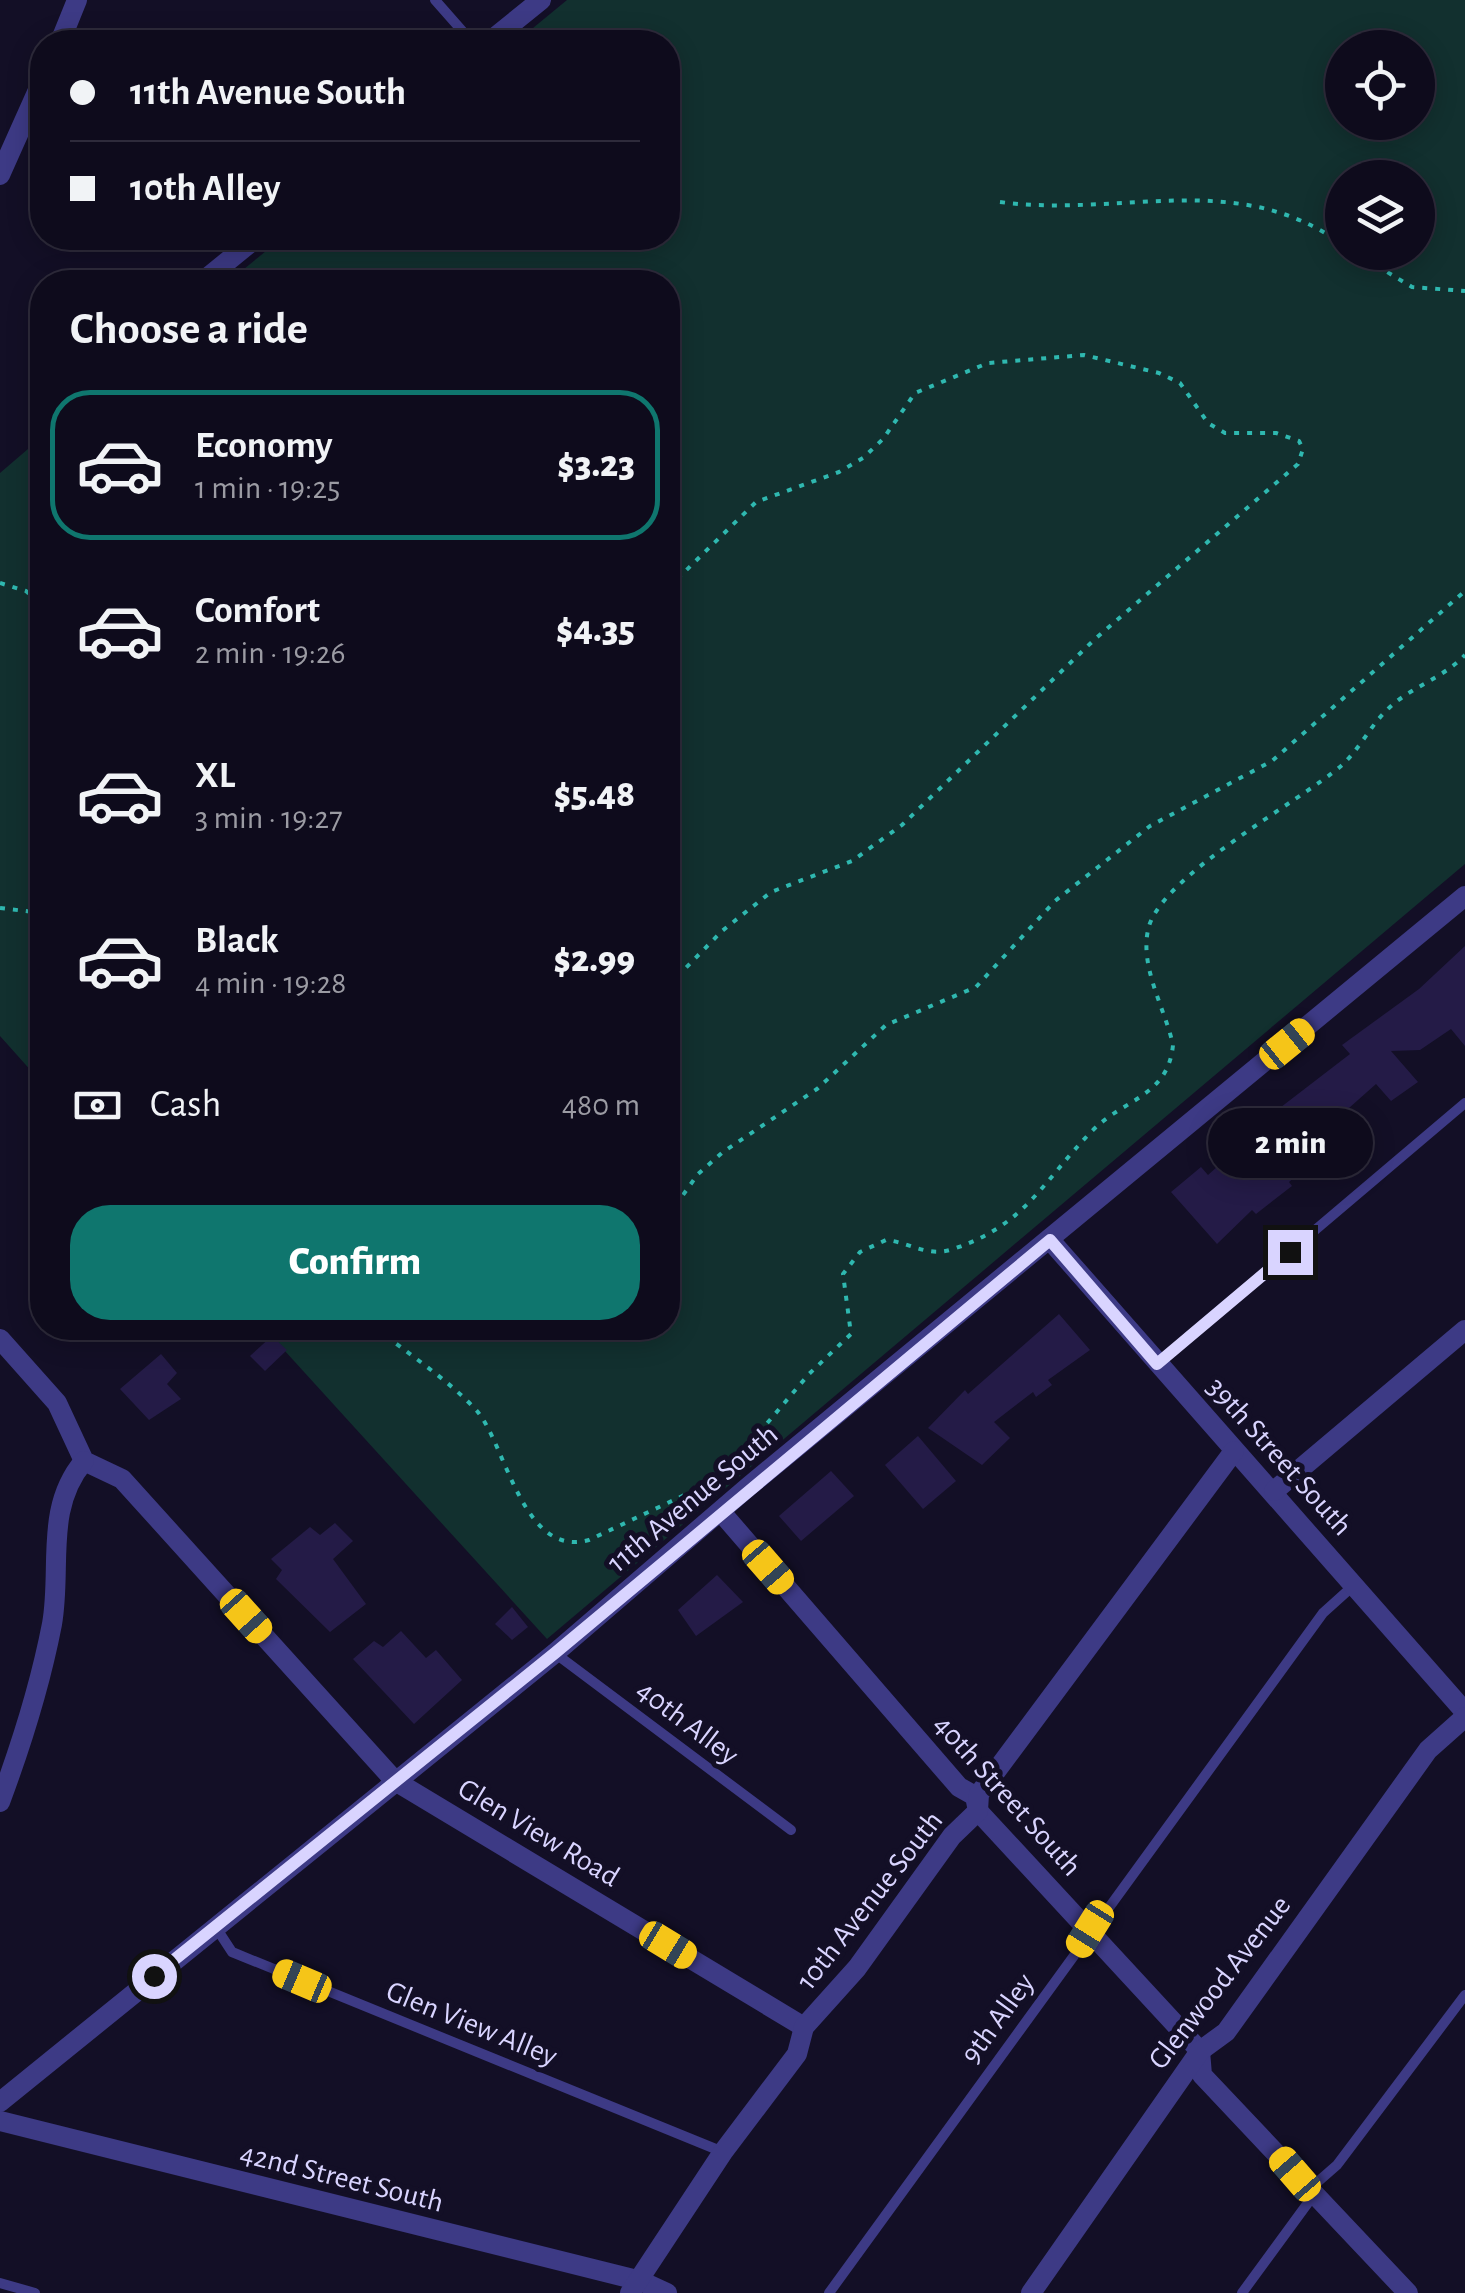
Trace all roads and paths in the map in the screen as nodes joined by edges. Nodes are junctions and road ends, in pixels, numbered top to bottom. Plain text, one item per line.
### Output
1 (76, 0) edge
2 (435, 0) edge
3 (541, 0) edge
4 (65, 30) edge
5 (461, 30) edge
6 (504, 30) edge
7 (30, 108) edge
8 (0, 175) edge
9 (1000, 202) dead end
10 (1325, 232) edge
11 (241, 250) edge
12 (217, 270) edge
13 (1384, 270) edge
14 (1465, 291) edge
15 (680, 576) edge
16 (0, 584) edge
17 (1465, 591) edge
18 (30, 595) edge
19 (1465, 655) edge
20 (1465, 896) edge
21 (0, 908) edge
22 (30, 912) edge
23 (680, 974) edge
24 (1465, 1103) edge
25 (680, 1199) edge
26 (1050, 1240) junction
27 (1465, 1330) edge
28 (0, 1339) edge
29 (390, 1340) edge
30 (1157, 1364) junction
31 (1234, 1451) junction
32 (84, 1461) junction
33 (1274, 1491) junction
34 (720, 1512) junction
35 (1354, 1585) junction
36 (555, 1653) junction
37 (1465, 1715) edge
38 (396, 1781) junction
39 (0, 1802) edge
40 (978, 1811) junction
41 (791, 1830) dead end
42 (215, 1925) junction
43 (1090, 1929) junction
44 (1465, 1995) edge
45 (804, 2027) junction
46 (1200, 2051) junction
47 (0, 2102) edge
48 (0, 2121) edge
49 (723, 2152) junction
50 (1314, 2196) junction
51 (0, 2283) edge
52 (636, 2287) edge
53 (34, 2293) edge
54 (668, 2293) edge
55 (829, 2293) edge
56 (1031, 2293) edge
57 (1242, 2293) edge
58 (1408, 2293) edge

1 - 4 street
2 - 5 lane
3 - 6 street
7 - 8 street
9 - 10 path
11 - 12 street
13 - 14 path
15 - 23 path
16 - 18 path
17 - 25 path
19 - 29 path
20 - 26 street, 11th Avenue South
21 - 22 path
24 - 30 lane
26 - 30 street, 39th Street South
26 - 34 street, 11th Avenue South
27 - 33 street
28 - 32 street
30 - 31 street, 39th Street South
31 - 33 street, 39th Street South
31 - 40 street, 10th Avenue South
32 - 38 street, Glen View Road
32 - 39 street
33 - 35 street, 39th Street South
34 - 36 street, 11th Avenue South
34 - 40 street, 40th Street South
35 - 37 street, 39th Street South
35 - 43 lane, 9th Alley
36 - 38 street, 11th Avenue South
36 - 41 lane, 40th Alley
37 - 46 street, Glenwood Avenue
38 - 42 street, 11th Avenue South
38 - 45 street, Glen View Road
40 - 43 street, 40th Street South
40 - 45 street, 10th Avenue South
42 - 47 street, 11th Avenue South
42 - 49 lane, Glen View Alley
43 - 46 street, 40th Street South
43 - 55 lane, 9th Alley
44 - 50 lane
45 - 49 street, 10th Avenue South
46 - 50 street, 40th Street South
46 - 56 street, Glenwood Avenue
48 - 52 street, 42nd Street South
49 - 52 street, 10th Avenue South
50 - 57 lane
50 - 58 street, 40th Street South
51 - 53 lane
52 - 54 street, 42nd Street South

